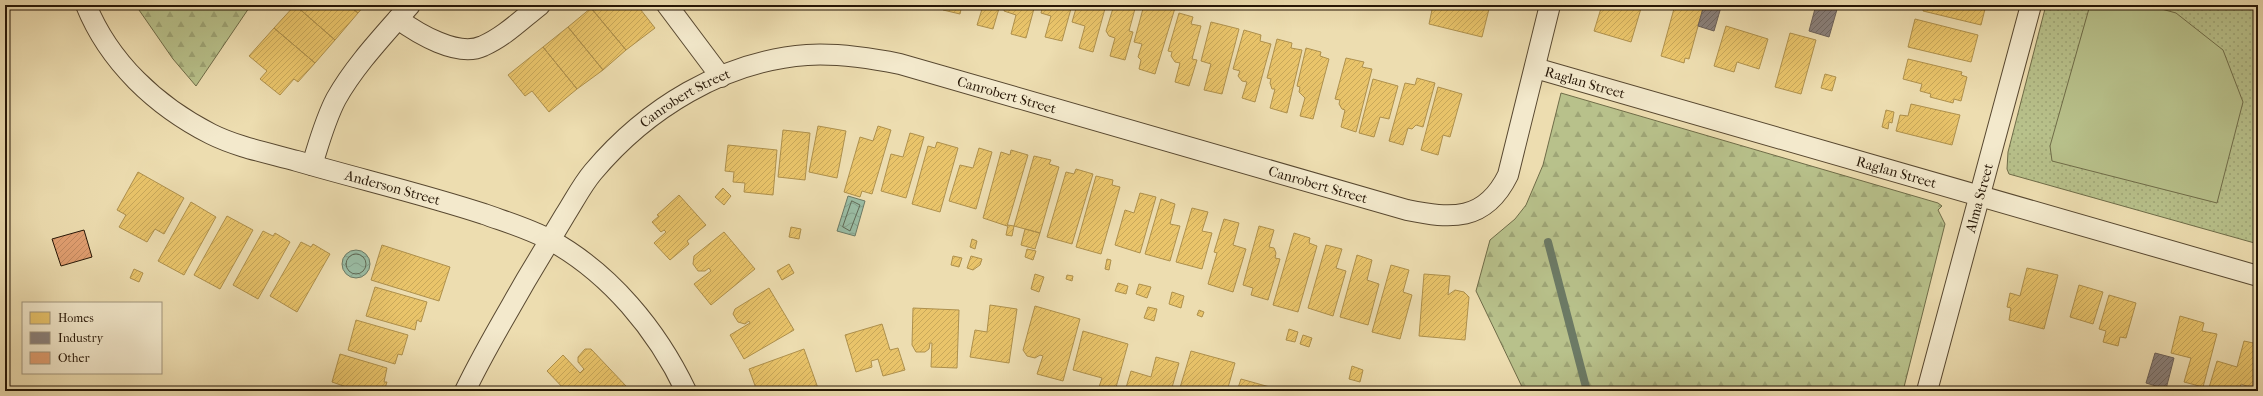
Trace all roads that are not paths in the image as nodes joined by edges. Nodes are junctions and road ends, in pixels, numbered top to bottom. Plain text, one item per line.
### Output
1 (86, 5) edge
2 (540, 5) edge
3 (667, 5) edge
4 (1550, 5) edge
5 (2031, 5) edge
6 (404, 12) edge
7 (1535, 68) junction
8 (721, 77) junction
9 (312, 166) junction
10 (1980, 197) junction
11 (550, 240) junction
12 (2258, 276) edge
13 (464, 391) edge
14 (686, 391) edge
15 (1927, 391) edge

1 - 9 street, Anderson Street
2 - 6 street
3 - 8 street
4 - 7 street, Canrobert Street
5 - 10 street, Alma Street
6 - 9 street
7 - 8 street, Canrobert Street
7 - 10 street, Raglan Street
8 - 11 street, Canrobert Street
9 - 11 street, Anderson Street
10 - 12 street, Raglan Street
10 - 15 street, Alma Street
11 - 13 street, Canrobert Street
11 - 14 street, Anderson Street

